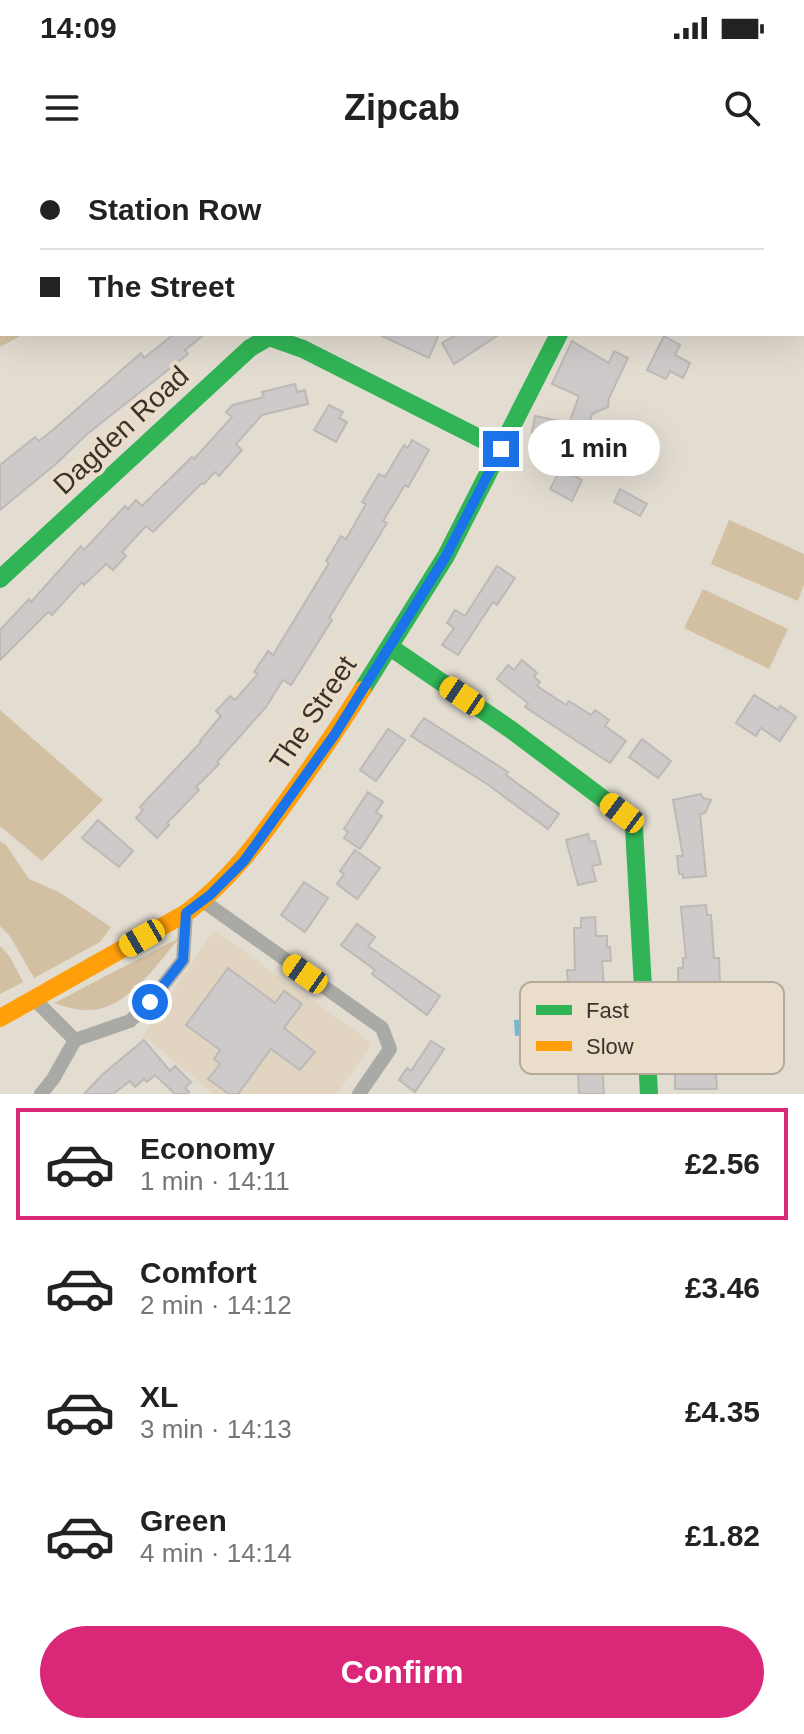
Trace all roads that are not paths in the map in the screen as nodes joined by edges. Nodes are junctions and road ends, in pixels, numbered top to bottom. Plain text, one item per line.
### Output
1 (558, 336) edge
2 (501, 449) junction
3 (0, 579) edge
4 (390, 647) junction
5 (203, 901) junction
6 (186, 913) junction
7 (641, 982) edge
8 (35, 1000) junction
9 (0, 1018) edge
10 (75, 1040) junction
11 (648, 1074) edge
12 (41, 1094) edge
13 (359, 1094) edge
14 (649, 1094) edge

1 - 2 street, The Street
2 - 3 street, Dagden Road
2 - 4 street, The Street
4 - 5 street, The Street
4 - 7 street
5 - 6 street, The Street
5 - 13 street
6 - 8 street, The Street
6 - 10 street
8 - 9 street, The Street
8 - 10 street
10 - 12 street
11 - 14 street

